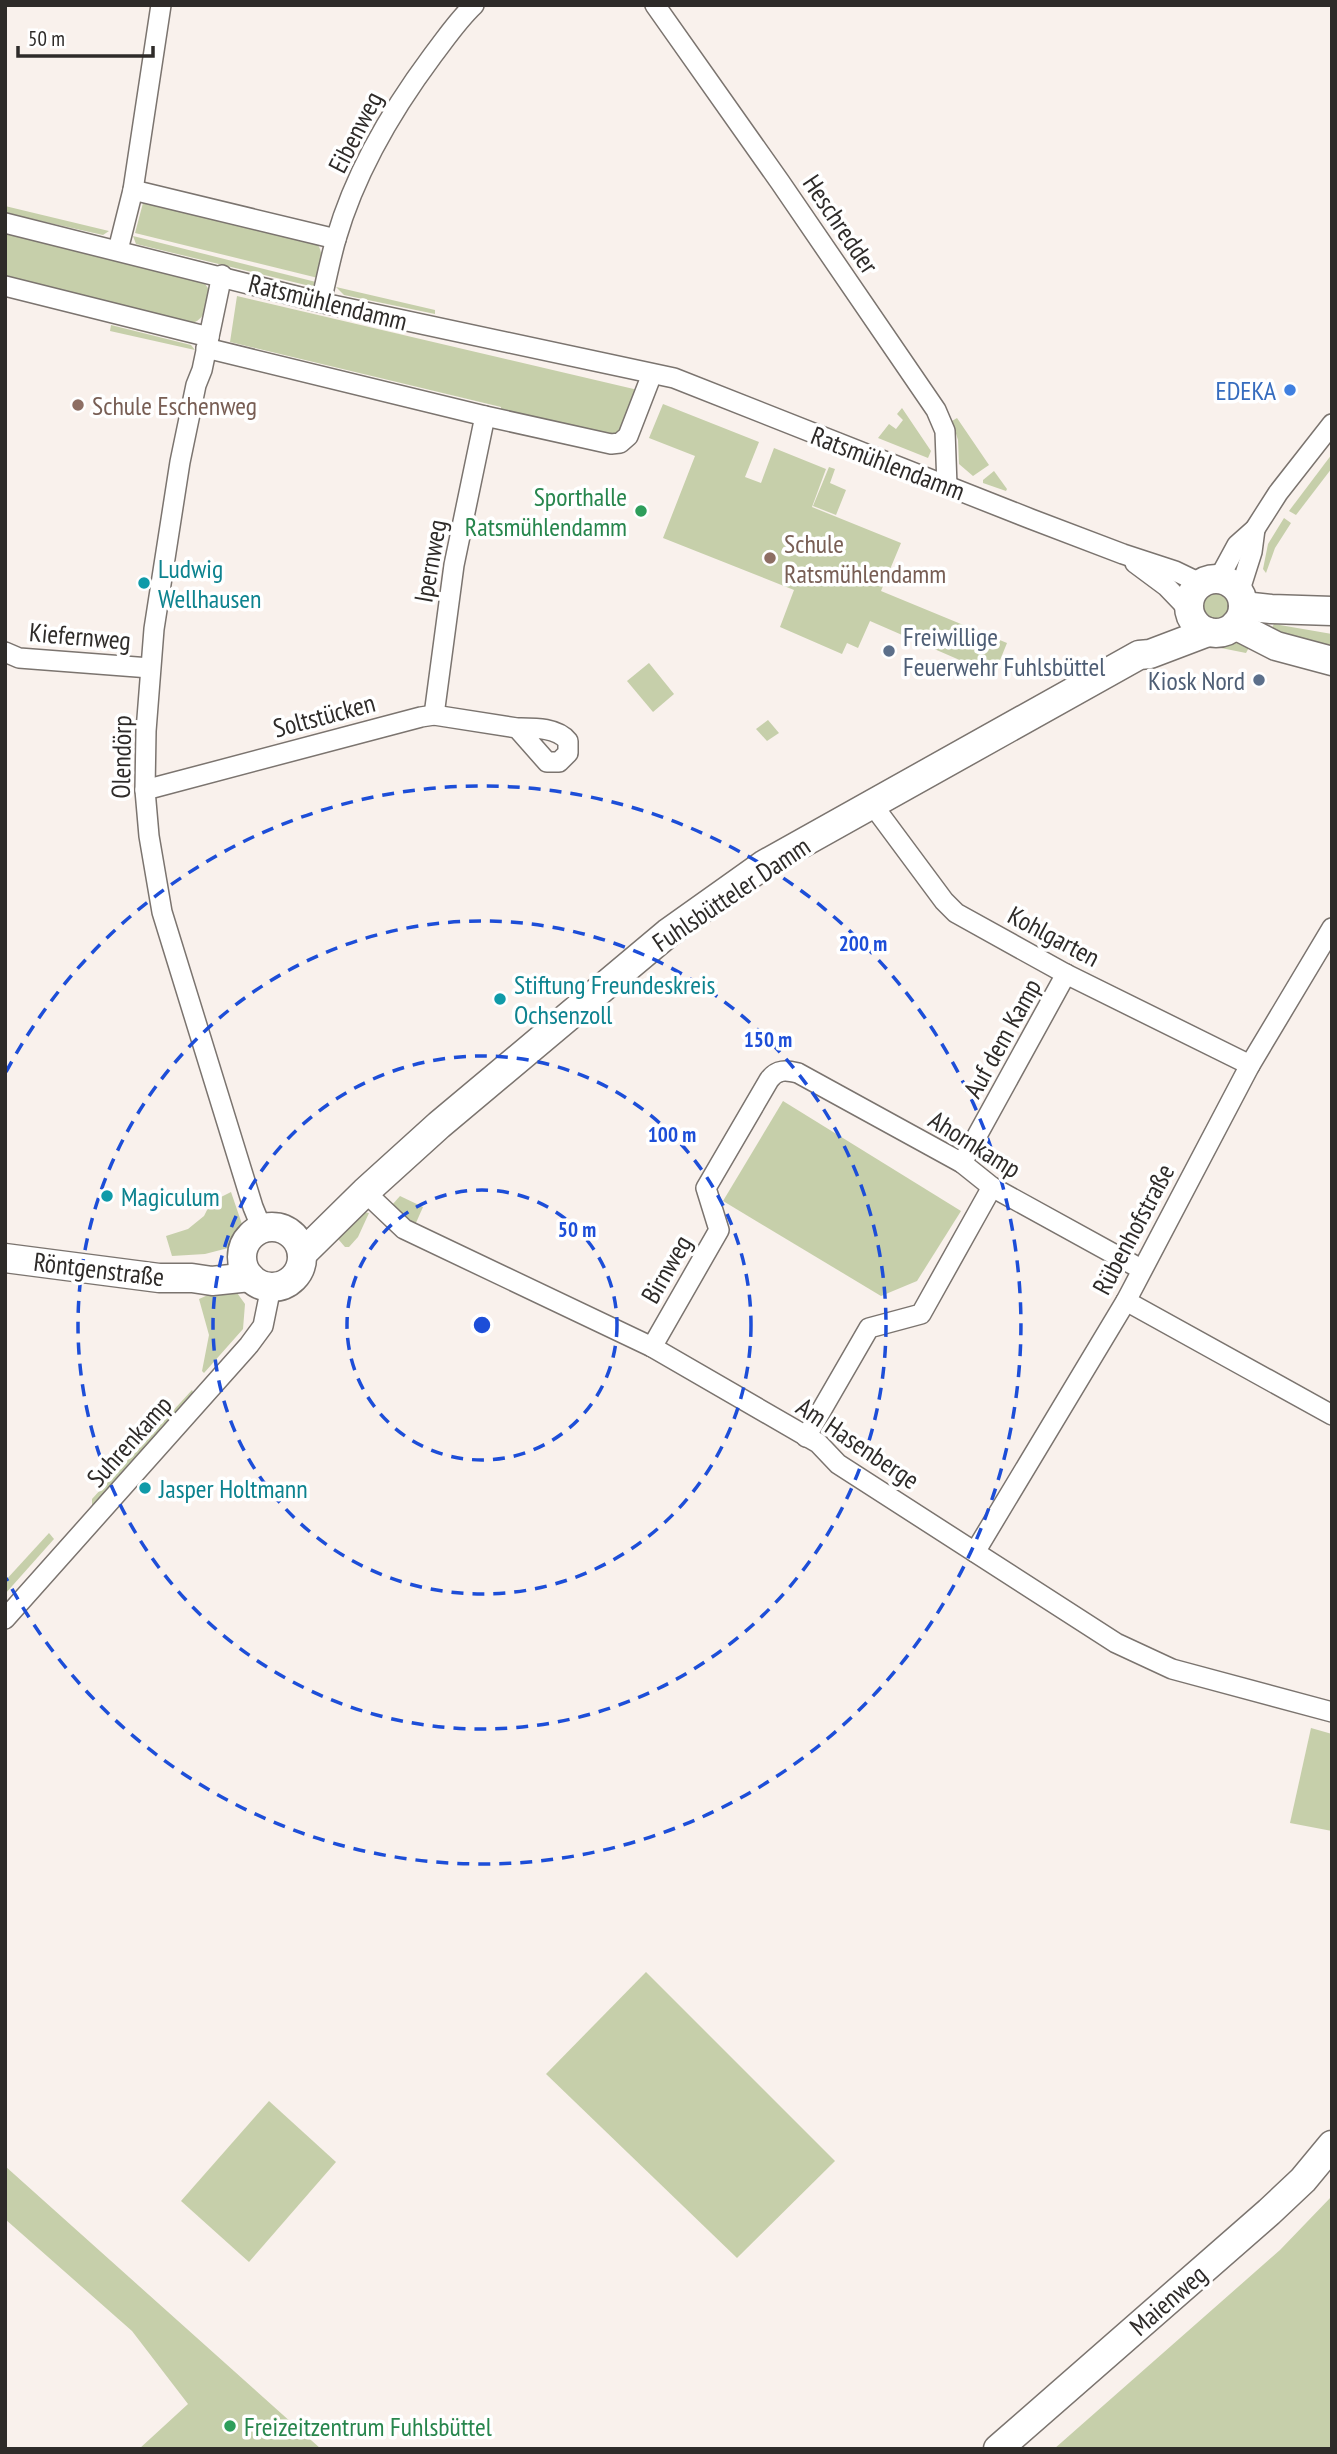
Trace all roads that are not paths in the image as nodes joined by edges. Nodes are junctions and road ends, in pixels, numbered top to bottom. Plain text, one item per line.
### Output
1 (161, 5) edge
2 (474, 5) edge
3 (655, 5) edge
4 (133, 190) junction
5 (5, 223) edge
6 (335, 239) junction
7 (118, 250) junction
8 (222, 275) junction
9 (5, 286) edge
10 (321, 302) junction
11 (208, 342) junction
12 (652, 374) junction
13 (485, 416) junction
14 (1332, 424) edge
15 (947, 486) junction
16 (1123, 554) junction
17 (1216, 606) junction
18 (1332, 611) edge
19 (5, 652) edge
20 (1332, 662) edge
21 (150, 668) junction
22 (434, 715) junction
23 (517, 728) dead end
24 (145, 790) junction
25 (872, 804) junction
26 (1332, 928) edge
27 (1066, 974) junction
28 (1250, 1065) junction
29 (779, 1071) joint
30 (962, 1163) junction
31 (992, 1188) junction
32 (365, 1192) junction
33 (275, 1239) junction
34 (5, 1258) edge
35 (1141, 1269) junction
36 (192, 1278) junction
37 (261, 1282) junction
38 (1126, 1301) junction
39 (652, 1347) junction
40 (1332, 1415) edge
41 (806, 1437) junction
42 (975, 1552) junction
43 (5, 1619) edge
44 (1332, 1712) edge
45 (1332, 2145) edge
46 (998, 2449) edge

1 - 4 street
2 - 6 street, Eibenweg
3 - 15 street, Heschredder
4 - 6 street
4 - 7 street
5 - 7 street, Ratsmühlendamm
6 - 10 street, Eibenweg
7 - 8 street, Ratsmühlendamm
8 - 10 street, Ratsmühlendamm
8 - 11 street, Olendörp
9 - 11 street
10 - 12 street, Ratsmühlendamm
11 - 13 street
11 - 21 street, Olendörp
12 - 13 street
12 - 15 street, Ratsmühlendamm
13 - 22 street, Ipernweg
14 - 17 street
15 - 16 street, Ratsmühlendamm
16 - 17 street, Ratsmühlendamm
16 - 17 street, Ratsmühlendamm
17 - 18 street, Ratsmühlendamm
17 - 20 street, Ratsmühlendamm
17 - 25 street, Fuhlsbütteler Damm
19 - 21 street, Kiefernweg
21 - 24 street, Olendörp
22 - 23 street, Soltstücken
22 - 24 street, Soltstücken
24 - 33 street, Olendörp
25 - 27 street, Kohlgarten
25 - 32 street, Fuhlsbütteler Damm
26 - 28 street, Rübenhofstraße
27 - 28 street, Kohlgarten
27 - 30 street, Auf dem Kamp
28 - 35 street, Rübenhofstraße
29 - 30 street, Ahornkamp
29 - 39 street, Birnweg
30 - 31 street, Ahornkamp
31 - 35 street, Ahornkamp
31 - 41 street
32 - 33 street, Fuhlsbütteler Damm
32 - 39 street, Am Hasenberge
33 - 36 street, Röntgenstraße
33 - 37 street
33 - 37 street
34 - 36 street, Röntgenstraße
35 - 38 street, Rübenhofstraße
36 - 37 street, Röntgenstraße
37 - 43 street, Suhrenkamp
38 - 40 street
38 - 42 street, Rübenhofstraße
39 - 41 street, Am Hasenberge
41 - 42 street, Am Hasenberge
42 - 44 street, Am Hasenberge
45 - 46 street, Maienweg

